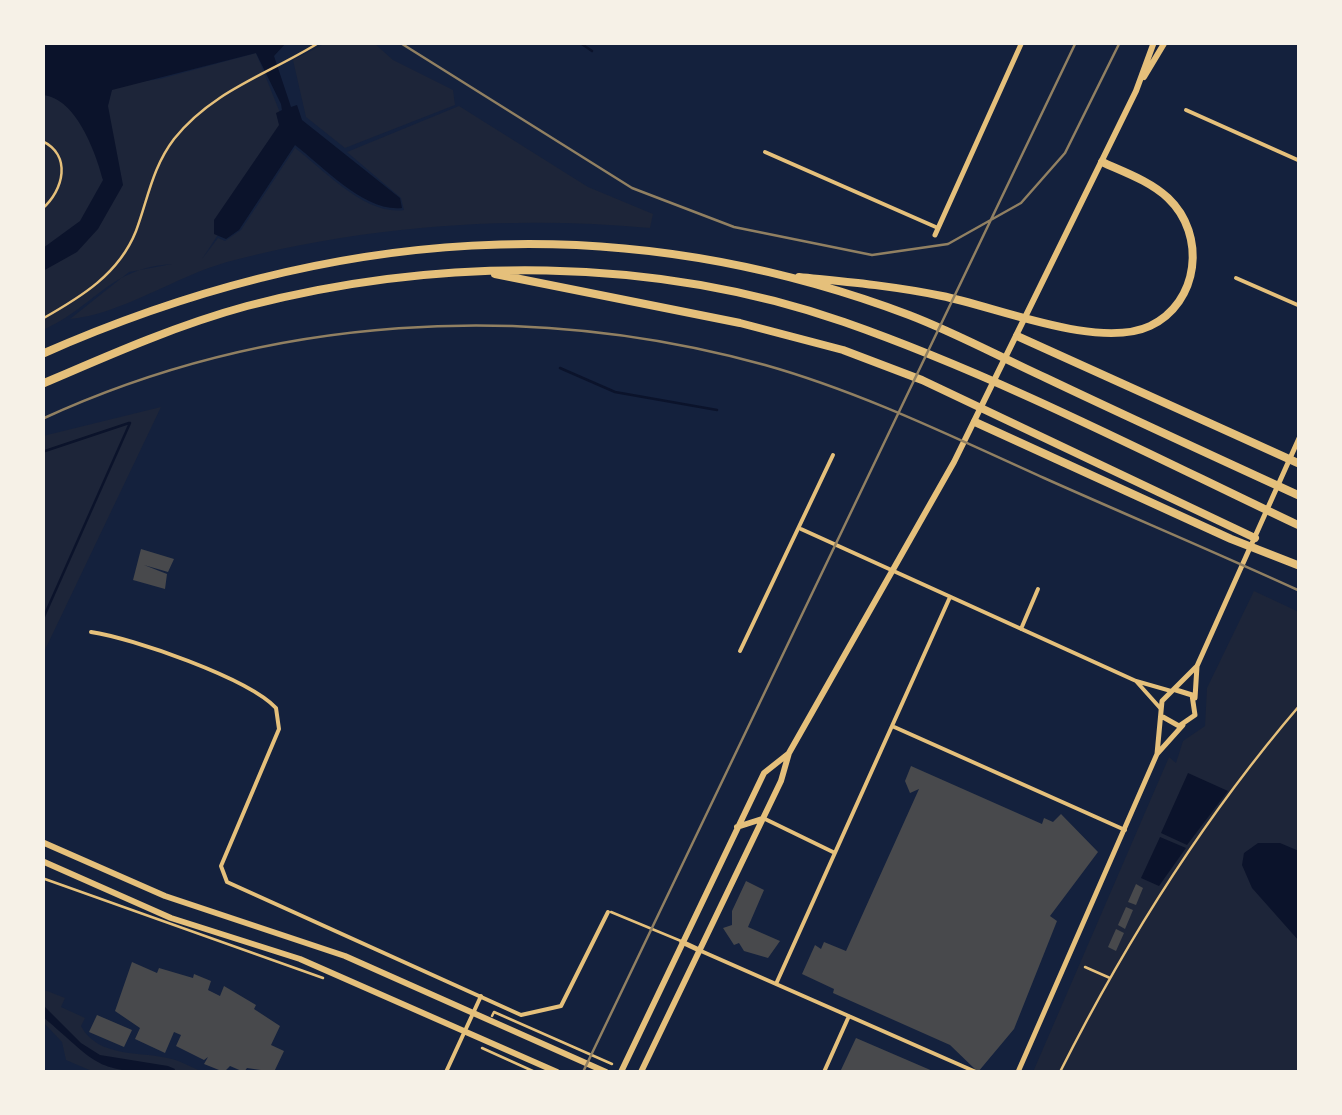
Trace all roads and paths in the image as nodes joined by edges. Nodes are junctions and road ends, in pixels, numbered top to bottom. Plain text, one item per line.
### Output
1 (320, 42) edge
2 (1022, 42) edge
3 (1154, 42) edge
4 (1165, 42) edge
5 (1136, 90) junction
6 (1186, 110) dead end
7 (42, 141) edge
8 (765, 152) dead end
9 (1300, 160) edge
10 (1102, 162) junction
11 (42, 209) edge
12 (937, 232) joint
13 (481, 272) junction
14 (768, 273) junction
15 (1236, 278) dead end
16 (1300, 306) edge
17 (42, 318) edge
18 (1017, 336) junction
19 (42, 354) edge
20 (42, 384) edge
21 (976, 420) junction
22 (1299, 438) edge
23 (832, 455) dead end
24 (1300, 464) edge
25 (1300, 496) edge
26 (1300, 526) edge
27 (800, 529) junction
28 (1255, 538) junction
29 (1300, 566) edge
30 (1038, 590) dead end
31 (950, 597) junction
32 (1021, 628) junction
33 (91, 632) dead end
34 (740, 651) dead end
35 (1197, 666) junction
36 (1136, 681) junction
37 (1174, 690) junction
38 (1195, 700) junction
39 (1300, 705) edge
40 (1161, 712) junction
41 (1183, 725) junction
42 (892, 726) junction
43 (789, 753) junction
44 (1157, 754) junction
45 (763, 818) junction
46 (737, 827) junction
47 (1126, 830) junction
48 (42, 842) edge
49 (835, 853) junction
50 (42, 861) edge
51 (42, 878) edge
52 (608, 912) joint
53 (682, 942) junction
54 (699, 950) junction
55 (1085, 967) dead end
56 (1110, 978) junction
57 (325, 979) dead end
58 (776, 984) junction
59 (481, 996) junction
60 (494, 1012) dead end
61 (473, 1013) junction
62 (849, 1016) junction
63 (464, 1031) junction
64 (474, 1042) dead end
65 (612, 1064) dead end
66 (446, 1072) edge
67 (534, 1072) edge
68 (558, 1072) edge
69 (606, 1072) edge
70 (621, 1072) edge
71 (641, 1072) edge
72 (824, 1072) edge
73 (976, 1072) edge
74 (1018, 1072) edge
75 (1060, 1072) edge

1 - 17 path
2 - 12 main road
3 - 5 main road
4 - 5 main road
5 - 10 main road
6 - 9 street
7 - 11 path
8 - 12 street
10 - 14 highway
10 - 18 main road
13 - 20 highway
13 - 26 highway
13 - 28 highway
14 - 19 highway
14 - 25 highway
15 - 16 street
18 - 21 main road
18 - 24 highway
21 - 29 highway
21 - 43 main road
22 - 28 main road
23 - 27 street
27 - 31 street
27 - 34 street
28 - 35 main road
30 - 32 street
31 - 32 street
31 - 42 street
32 - 36 street
33 - 59 street
35 - 37 main road
35 - 38 main road
36 - 37 street
36 - 40 street
37 - 38 main road
37 - 40 main road
38 - 41 main road
39 - 56 street
40 - 41 main road
40 - 44 main road
41 - 44 main road
42 - 47 street
42 - 49 street
43 - 45 main road
43 - 46 main road
44 - 47 main road
45 - 46 main road
45 - 49 street
45 - 54 main road
46 - 53 main road
47 - 74 main road
48 - 61 main road
49 - 58 street
50 - 63 main road
51 - 57 path
52 - 53 street
52 - 59 street
53 - 54 main road
53 - 70 main road
54 - 58 street
54 - 71 main road
55 - 56 street
56 - 75 street
58 - 62 street
59 - 61 street
60 - 65 path
61 - 63 street
61 - 69 main road
62 - 72 street
62 - 73 street
63 - 66 street
63 - 68 main road
64 - 67 path

